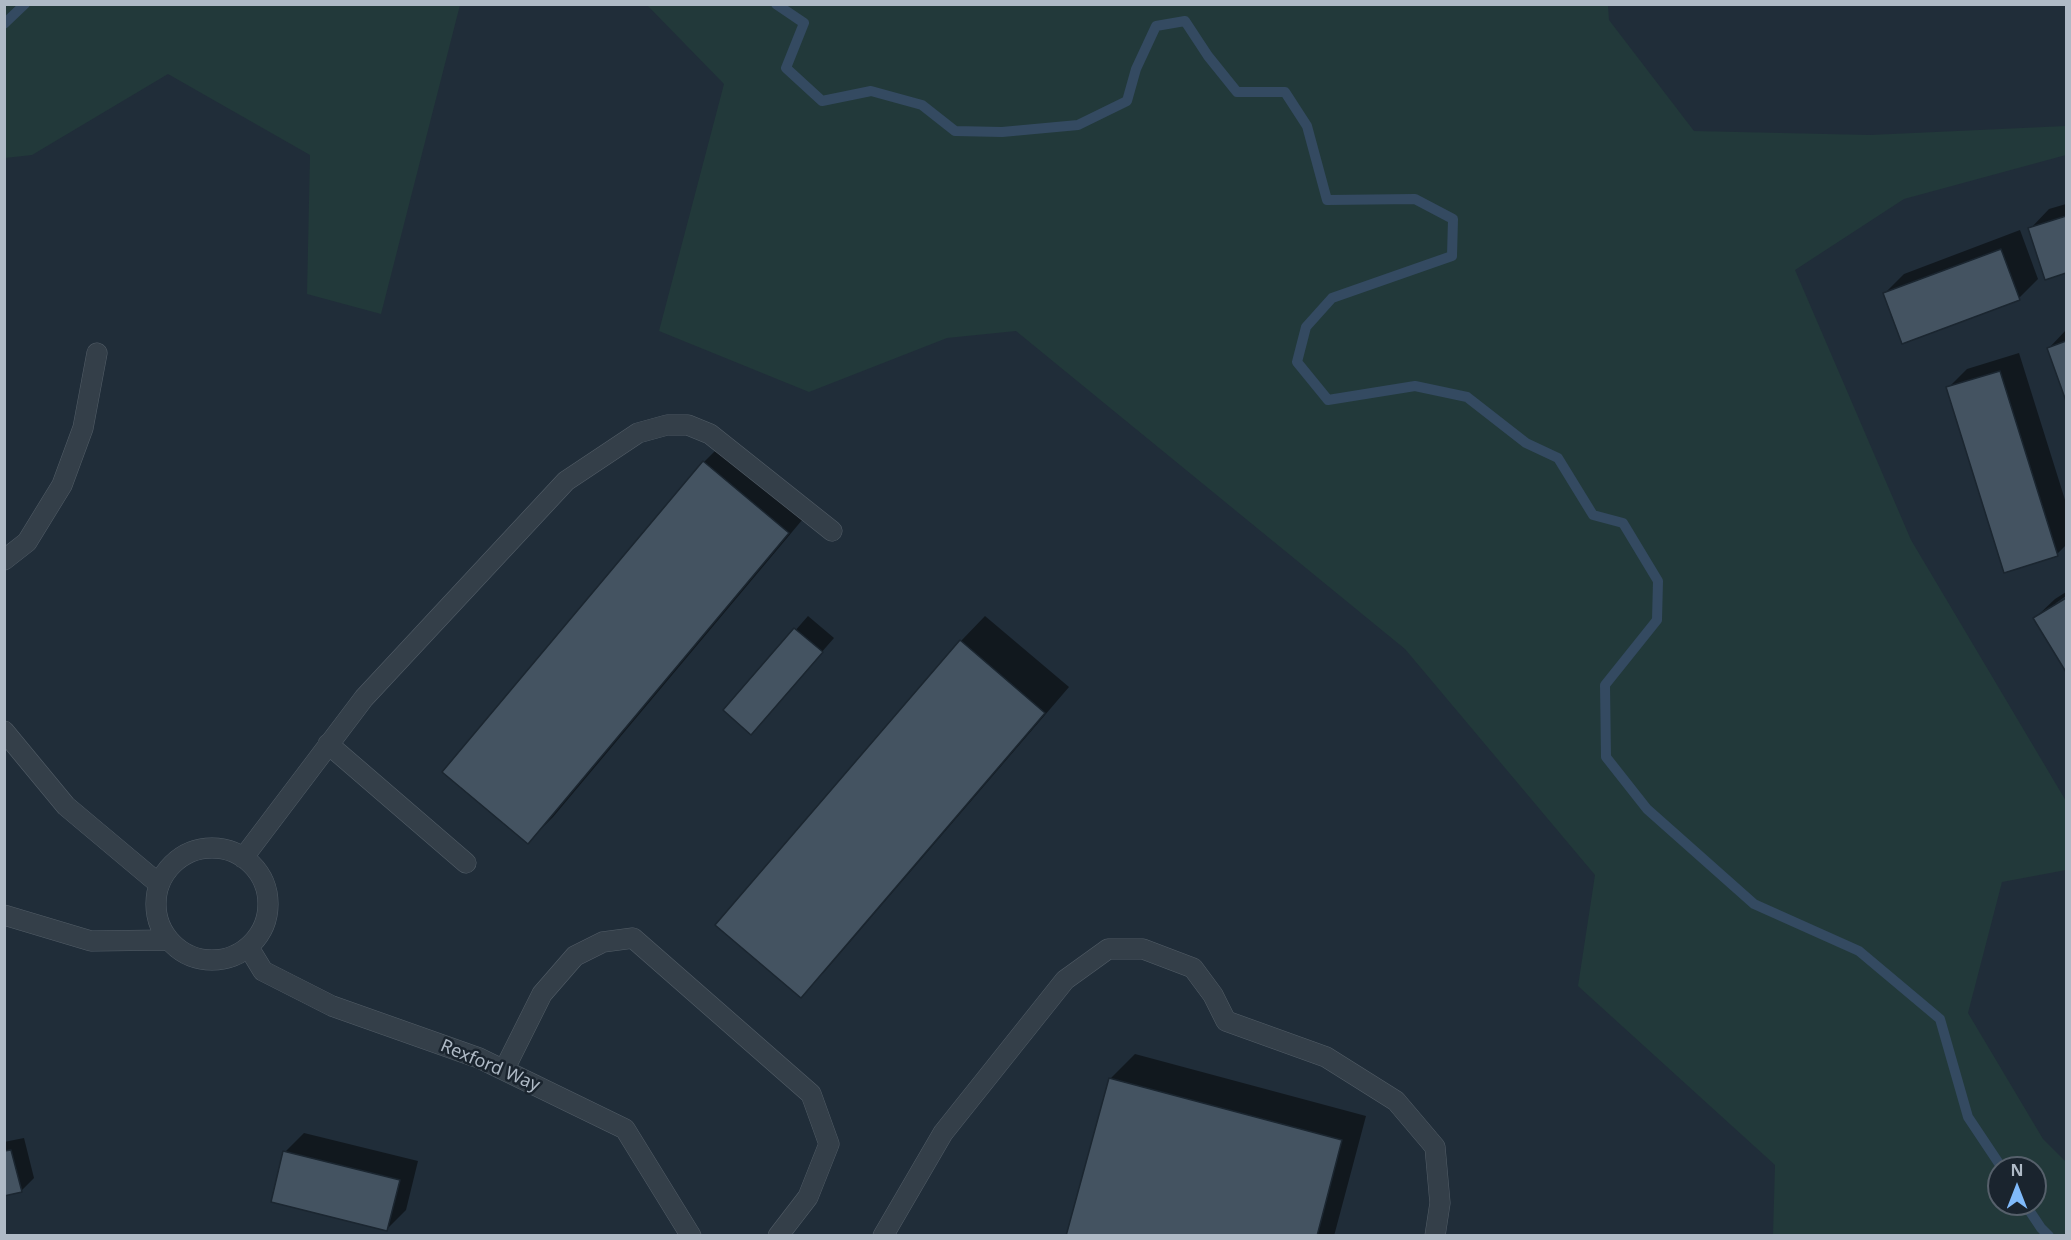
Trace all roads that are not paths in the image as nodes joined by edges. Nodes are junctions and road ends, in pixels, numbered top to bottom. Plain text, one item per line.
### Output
1 (97, 353) dead end
2 (832, 531) dead end
3 (4, 560) edge
4 (4, 731) edge
5 (328, 744) junction
6 (243, 858) junction
7 (466, 863) dead end
8 (159, 884) junction
9 (4, 915) edge
10 (168, 940) junction
11 (249, 948) junction
12 (504, 1070) junction
13 (691, 1236) edge
14 (778, 1236) edge
15 (883, 1236) edge
16 (1435, 1236) edge

1 - 3 lane
2 - 5 lane
4 - 8 lane
5 - 6 lane
5 - 7 lane
6 - 8 lane
6 - 11 lane
8 - 10 lane
9 - 10 lane
10 - 11 lane
11 - 12 lane, Rexford Way
12 - 13 lane, Rexford Way
12 - 14 lane
15 - 16 lane

